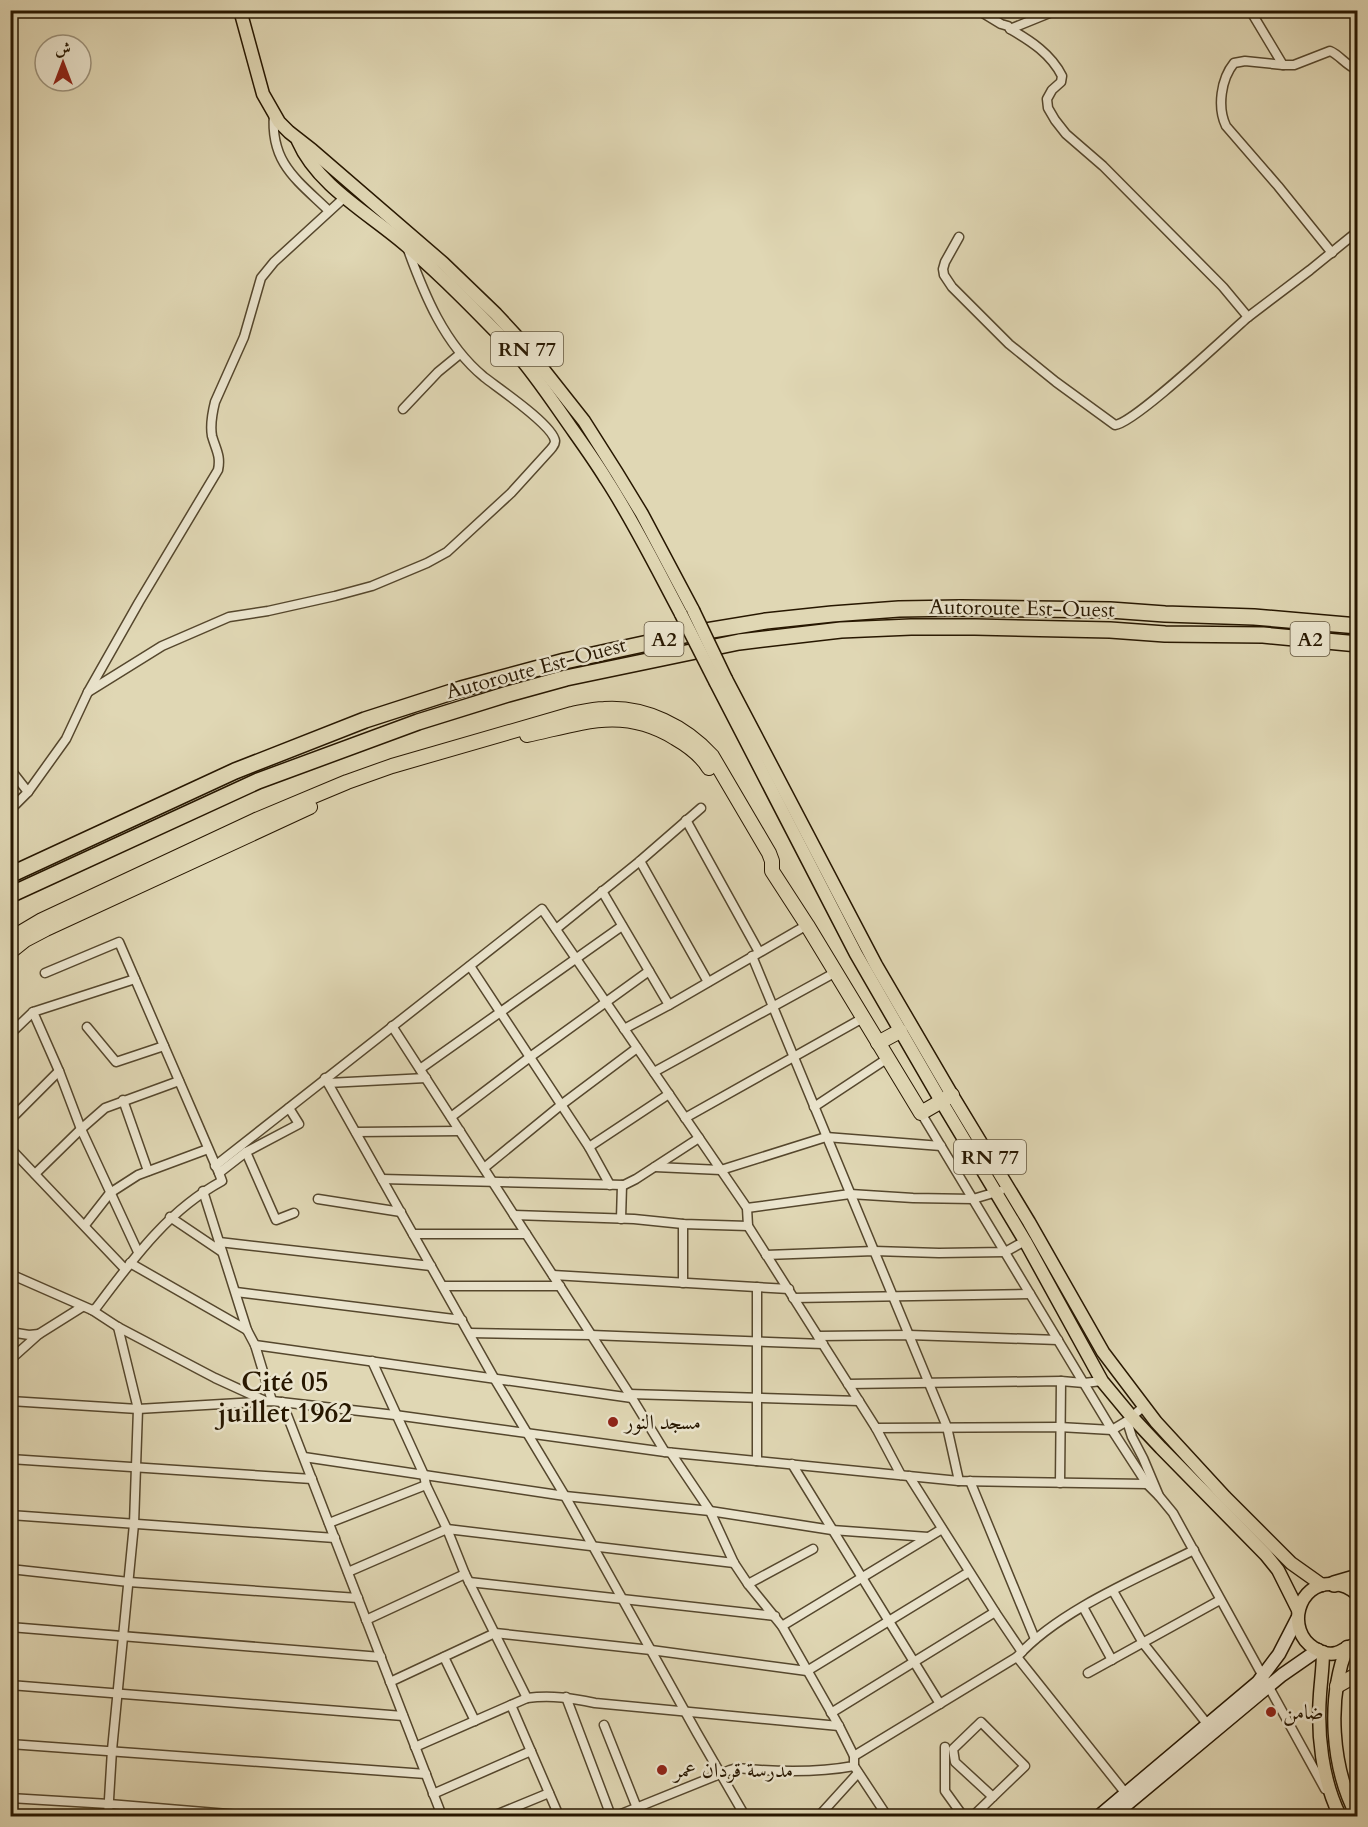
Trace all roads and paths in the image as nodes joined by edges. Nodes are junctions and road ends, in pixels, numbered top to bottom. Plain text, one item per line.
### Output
1 (240, 10) edge
2 (978, 10) edge
3 (1057, 10) edge
4 (1250, 10) edge
5 (1010, 28) junction
6 (1283, 65) junction
7 (1358, 70) edge
8 (274, 114) junction
9 (298, 140) junction
10 (345, 197) junction
11 (329, 211) junction
12 (1358, 231) edge
13 (959, 237) dead end
14 (407, 245) junction
15 (1332, 253) junction
16 (1248, 317) junction
17 (460, 354) junction
18 (403, 409) dead end
19 (687, 612) junction
20 (1358, 626) edge
21 (1358, 644) edge
22 (721, 681) junction
23 (88, 692) junction
24 (10, 770) edge
25 (28, 792) junction
26 (701, 808) dead end
27 (10, 810) edge
28 (686, 820) junction
29 (640, 861) junction
30 (10, 875) edge
31 (777, 876) junction
32 (602, 891) junction
33 (10, 895) edge
34 (807, 925) junction
35 (622, 926) junction
36 (556, 929) junction
37 (10, 939) edge
38 (10, 952) edge
39 (756, 954) junction
40 (576, 958) junction
41 (470, 966) junction
42 (649, 971) junction
43 (836, 972) junction
44 (45, 973) dead end
45 (135, 979) junction
46 (708, 982) junction
47 (606, 1002) junction
48 (669, 1005) junction
49 (773, 1007) junction
50 (499, 1011) junction
51 (33, 1012) junction
52 (863, 1018) junction
53 (392, 1026) junction
54 (87, 1027) dead end
55 (624, 1029) junction
56 (900, 1031) junction
57 (10, 1034) edge
58 (879, 1043) junction
59 (164, 1046) junction
60 (637, 1048) junction
61 (530, 1057) junction
62 (794, 1058) junction
63 (888, 1058) junction
64 (420, 1069) junction
65 (59, 1071) junction
66 (654, 1072) junction
67 (426, 1078) junction
68 (326, 1080) junction
69 (179, 1081) junction
70 (669, 1094) junction
71 (947, 1098) junction
72 (123, 1100) junction
73 (561, 1105) junction
74 (814, 1107) junction
75 (289, 1108) junction
76 (921, 1113) junction
77 (451, 1117) junction
78 (685, 1118) junction
79 (10, 1120) edge
80 (81, 1129) junction
81 (460, 1131) junction
82 (356, 1132) junction
83 (826, 1137) junction
84 (699, 1138) junction
85 (940, 1146) junction
86 (589, 1147) junction
87 (10, 1148) edge
88 (208, 1149) junction
89 (246, 1152) junction
90 (655, 1167) junction
91 (484, 1168) junction
92 (217, 1169) junction
93 (721, 1170) junction
94 (148, 1171) junction
95 (35, 1174) junction
96 (382, 1179) junction
97 (493, 1182) junction
98 (610, 1185) junction
99 (622, 1185) junction
100 (1003, 1190) junction
101 (203, 1191) junction
102 (110, 1193) junction
103 (850, 1194) junction
104 (318, 1199) dead end
105 (973, 1199) junction
106 (747, 1208) junction
107 (401, 1212) junction
108 (294, 1213) dead end
109 (514, 1215) junction
110 (170, 1217) junction
111 (621, 1219) junction
112 (683, 1224) junction
113 (85, 1225) junction
114 (748, 1226) junction
115 (413, 1234) junction
116 (526, 1234) junction
117 (1025, 1241) junction
118 (219, 1242) junction
119 (874, 1251) junction
120 (138, 1252) junction
121 (222, 1252) junction
122 (1005, 1252) junction
123 (766, 1255) junction
124 (1042, 1259) junction
125 (127, 1266) junction
126 (431, 1266) junction
127 (10, 1274) edge
128 (553, 1275) junction
129 (684, 1282) junction
130 (443, 1286) junction
131 (560, 1287) junction
132 (757, 1287) junction
133 (789, 1289) junction
134 (236, 1292) junction
135 (1030, 1294) junction
136 (893, 1297) junction
137 (793, 1298) junction
138 (82, 1307) junction
139 (92, 1310) junction
140 (462, 1320) junction
141 (118, 1328) junction
142 (247, 1330) junction
143 (10, 1332) edge
144 (470, 1333) junction
145 (39, 1334) junction
146 (591, 1335) junction
147 (909, 1335) junction
148 (818, 1336) junction
149 (1058, 1340) junction
150 (756, 1342) junction
151 (824, 1344) junction
152 (255, 1345) junction
153 (10, 1360) edge
154 (372, 1361) junction
155 (494, 1378) junction
156 (1061, 1381) junction
157 (1102, 1381) junction
158 (929, 1382) junction
159 (1084, 1383) junction
160 (848, 1384) junction
161 (630, 1396) junction
162 (756, 1399) junction
163 (268, 1400) junction
164 (10, 1401) edge
165 (859, 1401) junction
166 (282, 1402) junction
167 (1143, 1407) junction
168 (138, 1409) junction
169 (395, 1415) junction
170 (1129, 1419) junction
171 (947, 1427) junction
172 (1059, 1427) junction
173 (876, 1428) junction
174 (1112, 1430) junction
175 (527, 1434) junction
176 (668, 1452) junction
177 (304, 1457) junction
178 (10, 1459) edge
179 (757, 1461) junction
180 (792, 1464) junction
181 (135, 1467) junction
182 (424, 1475) junction
183 (905, 1475) junction
184 (312, 1479) junction
185 (959, 1481) junction
186 (970, 1481) junction
187 (1060, 1483) junction
188 (1147, 1484) junction
189 (426, 1485) junction
190 (565, 1496) junction
191 (1159, 1496) junction
192 (710, 1512) junction
193 (10, 1515) edge
194 (329, 1523) junction
195 (134, 1524) junction
196 (447, 1529) junction
197 (942, 1529) junction
198 (832, 1530) junction
199 (928, 1537) junction
200 (335, 1538) junction
201 (592, 1545) junction
202 (813, 1549) dead end
203 (1194, 1550) junction
204 (734, 1563) junction
205 (10, 1569) edge
206 (348, 1572) junction
207 (969, 1572) junction
208 (1358, 1577) edge
209 (467, 1578) junction
210 (862, 1578) junction
211 (129, 1582) junction
212 (748, 1584) junction
213 (1328, 1584) junction
214 (1113, 1591) junction
215 (1358, 1595) edge
216 (358, 1598) junction
217 (621, 1598) junction
218 (1220, 1600) junction
219 (1083, 1607) junction
220 (995, 1612) junction
221 (1298, 1615) junction
222 (775, 1616) junction
223 (366, 1620) junction
224 (888, 1621) junction
225 (782, 1626) junction
226 (10, 1627) edge
227 (495, 1633) junction
228 (122, 1636) junction
229 (1035, 1639) junction
230 (1143, 1643) junction
231 (1354, 1646) edge
232 (651, 1650) junction
233 (1320, 1651) junction
234 (1019, 1654) junction
235 (381, 1657) junction
236 (444, 1657) junction
237 (1112, 1660) junction
238 (914, 1662) junction
239 (807, 1671) junction
240 (1088, 1673) dead end
241 (1358, 1674) edge
242 (1266, 1681) junction
243 (390, 1682) junction
244 (10, 1685) edge
245 (1337, 1686) junction
246 (119, 1693) junction
247 (566, 1697) junction
248 (527, 1698) junction
249 (940, 1704) junction
250 (511, 1705) junction
251 (684, 1711) junction
252 (831, 1713) junction
253 (404, 1716) junction
254 (475, 1721) junction
255 (604, 1725) dead end
256 (1208, 1725) junction
257 (839, 1726) junction
258 (10, 1744) edge
259 (415, 1747) junction
260 (945, 1747) dead end
261 (112, 1750) junction
262 (531, 1751) junction
263 (855, 1765) junction
264 (426, 1774) junction
265 (721, 1775) junction
266 (549, 1793) junction
267 (433, 1794) junction
268 (1127, 1795) junction
269 (993, 1797) junction
270 (10, 1798) edge
271 (109, 1804) junction
272 (637, 1808) junction
273 (1338, 1812) edge
274 (108, 1816) edge
275 (252, 1816) edge
276 (442, 1816) edge
277 (493, 1816) edge
278 (559, 1816) edge
279 (611, 1816) edge
280 (616, 1816) edge
281 (745, 1816) edge
282 (819, 1816) edge
283 (887, 1816) edge
284 (963, 1816) edge
285 (973, 1816) edge
286 (1099, 1816) edge
287 (1113, 1816) edge
288 (1357, 1816) edge

1 - 8 main road, RN 77
2 - 5 street
3 - 5 street
4 - 6 street
5 - 16 street
6 - 7 street
6 - 15 street
8 - 9 main road, RN 77
8 - 11 street
9 - 10 main road
9 - 19 main road, RN 77
10 - 11 street
10 - 14 main road
11 - 23 street
12 - 15 street
13 - 16 street
14 - 17 street
14 - 19 main road
15 - 16 street
17 - 18 street
17 - 23 street
19 - 22 main road, bridge
20 - 30 highway, Autoroute Est-Ouest / A2
21 - 33 highway, Autoroute Est-Ouest / A2
22 - 56 main road
22 - 71 main road, RN 77
23 - 25 street
24 - 25 street
25 - 27 street
26 - 28 street
28 - 29 street
28 - 39 street
29 - 32 street
29 - 46 street
31 - 34 highway
31 - 37 highway
31 - 38 highway
32 - 35 street
32 - 36 street
34 - 39 street
34 - 43 highway
35 - 40 street
35 - 42 street
36 - 40 street
36 - 41 street
39 - 46 street
39 - 49 street
40 - 47 street
40 - 50 street
41 - 50 street
41 - 53 street
42 - 47 street
42 - 48 street
43 - 49 street
43 - 52 highway
44 - 45 street
45 - 51 street
45 - 59 street
46 - 48 street
47 - 55 street
47 - 61 street
48 - 55 street
49 - 62 street
49 - 66 street
50 - 61 street
50 - 64 street
51 - 57 street
51 - 65 street
52 - 58 highway
52 - 62 street
53 - 64 street
53 - 68 street
54 - 59 street
55 - 60 street
56 - 58 highway
56 - 71 main road
58 - 63 highway
59 - 69 street
60 - 66 street
60 - 73 street
61 - 73 street
61 - 77 street
62 - 74 street
62 - 78 street
63 - 74 street
63 - 76 highway
64 - 67 street
65 - 79 street
65 - 80 street
66 - 70 street
67 - 68 street
67 - 77 street
68 - 75 street
68 - 82 street
69 - 72 street
69 - 88 street
70 - 78 street
70 - 86 street
71 - 76 highway
71 - 100 main road, RN 77
72 - 80 street
72 - 94 street
73 - 86 street
73 - 91 street
74 - 83 street
75 - 89 street
75 - 92 street
76 - 85 street
77 - 81 street
78 - 84 street
80 - 95 street
80 - 102 street
81 - 82 street
81 - 91 street
82 - 96 street
83 - 85 street
83 - 93 street
83 - 103 street
84 - 90 street
84 - 93 street
85 - 105 street
86 - 98 street
87 - 95 street
88 - 92 street
88 - 94 street
89 - 92 street
89 - 108 street
90 - 93 street
90 - 99 street
91 - 97 street
92 - 101 street
93 - 106 street
94 - 102 street
95 - 113 street
96 - 97 street
96 - 107 street
97 - 98 street
97 - 109 street
98 - 99 street
99 - 111 street
100 - 105 street
100 - 117 main road
100 - 124 main road, RN 77
101 - 110 street
101 - 118 street
102 - 113 street
102 - 120 street
103 - 105 street
103 - 106 street
103 - 119 street
104 - 107 street
105 - 122 street
106 - 114 street
107 - 115 street
109 - 111 street
109 - 116 street
110 - 120 street
110 - 121 street
111 - 112 street
112 - 114 street
112 - 129 street
113 - 125 street
114 - 123 street
115 - 116 street
115 - 126 street
116 - 128 street
117 - 122 street
117 - 124 main road
118 - 121 street
118 - 126 street
119 - 122 street
119 - 123 street
119 - 136 street
120 - 125 street
121 - 134 street
122 - 135 street
123 - 133 street
124 - 157 main road
124 - 167 main road, RN 77
125 - 139 street
125 - 142 street
126 - 130 street
127 - 138 street
128 - 129 street
128 - 131 street
129 - 132 street
130 - 131 street
130 - 140 street
131 - 146 street
132 - 133 street
132 - 150 street
133 - 137 street
134 - 140 street
134 - 142 street
135 - 136 street
135 - 149 street
136 - 137 street
136 - 147 street
137 - 148 street
138 - 139 street
138 - 145 street
139 - 141 street
140 - 144 street
141 - 163 street
141 - 168 street
142 - 152 street
143 - 145 street
144 - 146 street
144 - 155 street
145 - 153 street
146 - 150 street
146 - 161 street
147 - 148 street
147 - 149 street
147 - 158 street
148 - 151 street
149 - 159 street
150 - 151 street
150 - 162 street
151 - 160 street
152 - 154 street
152 - 163 street
154 - 155 street
154 - 169 street
155 - 161 street
155 - 175 street
156 - 158 street
156 - 159 street
156 - 172 street
157 - 159 street
157 - 170 main road
158 - 160 street
158 - 171 street
159 - 174 street
160 - 165 street
161 - 162 street
161 - 176 street
162 - 165 street
162 - 179 street
163 - 166 street
163 - 168 street
164 - 168 street
165 - 173 street
166 - 169 street
166 - 177 street
167 - 170 street
167 - 213 main road, RN 77
168 - 181 street
169 - 175 street
169 - 182 street
170 - 174 street
170 - 191 street
170 - 221 main road
171 - 172 street
171 - 173 street
171 - 185 street
172 - 174 street
172 - 187 street
173 - 183 street
174 - 188 street
175 - 176 street
175 - 190 street
176 - 179 street
176 - 192 street
177 - 182 street
177 - 184 street
178 - 181 street
179 - 180 street
180 - 183 street
180 - 198 street
181 - 184 street
181 - 195 street
182 - 189 street
182 - 190 street
183 - 185 street
183 - 197 street
184 - 194 street
185 - 186 street
186 - 187 street
186 - 229 street
187 - 188 street
188 - 191 street
189 - 194 street
189 - 196 street
190 - 192 street
190 - 201 street
191 - 203 street
192 - 198 street
192 - 204 street
193 - 195 street
194 - 200 street
195 - 200 street
195 - 211 street
196 - 201 street
196 - 206 street
196 - 209 street
197 - 199 street
197 - 207 street
198 - 199 street
198 - 210 street
199 - 210 street
200 - 206 street
201 - 204 street
201 - 217 street
202 - 212 street
203 - 214 street
203 - 218 street
204 - 212 street
205 - 211 street
206 - 216 street
207 - 220 street
207 - 224 street
208 - 213 highway
209 - 217 street
209 - 223 street
209 - 227 street
210 - 224 street
210 - 225 street
211 - 216 street
211 - 228 street
212 - 222 street
213 - 215 main road
213 - 221 main road
214 - 219 street
214 - 230 street
216 - 223 street
217 - 222 street
217 - 232 street
218 - 230 street
218 - 242 street
219 - 229 street
219 - 237 street
220 - 234 street
220 - 238 street
221 - 233 main road
221 - 242 main road
222 - 225 street
223 - 235 street
224 - 238 street
224 - 239 street
225 - 239 street
226 - 228 street
227 - 232 street
227 - 236 street
227 - 248 street
228 - 235 street
228 - 246 street
229 - 234 street
230 - 237 street
230 - 256 street
231 - 233 main road
231 - 245 main road
232 - 239 street
232 - 251 street
233 - 242 main road
233 - 273 main road
234 - 249 street
234 - 268 street
235 - 243 street
236 - 243 street
236 - 254 street
237 - 240 street
238 - 249 street
238 - 252 street
239 - 252 street
241 - 245 highway
242 - 256 main road
242 - 273 street
242 - 287 main road
243 - 253 street
244 - 246 street
245 - 288 main road
246 - 253 street
246 - 261 street
247 - 248 street
247 - 251 street
247 - 279 street
248 - 250 street
249 - 263 street
250 - 254 street
250 - 262 street
251 - 257 street
251 - 265 street
252 - 257 street
253 - 259 street
254 - 259 street
255 - 272 street
256 - 268 main road
257 - 263 street
258 - 261 street
259 - 264 street
260 - 284 street
261 - 264 street
261 - 271 street
262 - 266 street
262 - 267 street
263 - 265 street
263 - 282 street
263 - 283 street
264 - 267 street
265 - 272 street
265 - 281 street
266 - 277 street
266 - 278 street
267 - 276 street
268 - 286 main road
269 - 269 street
269 - 285 street
270 - 271 street
271 - 274 street
271 - 275 street
272 - 280 street

